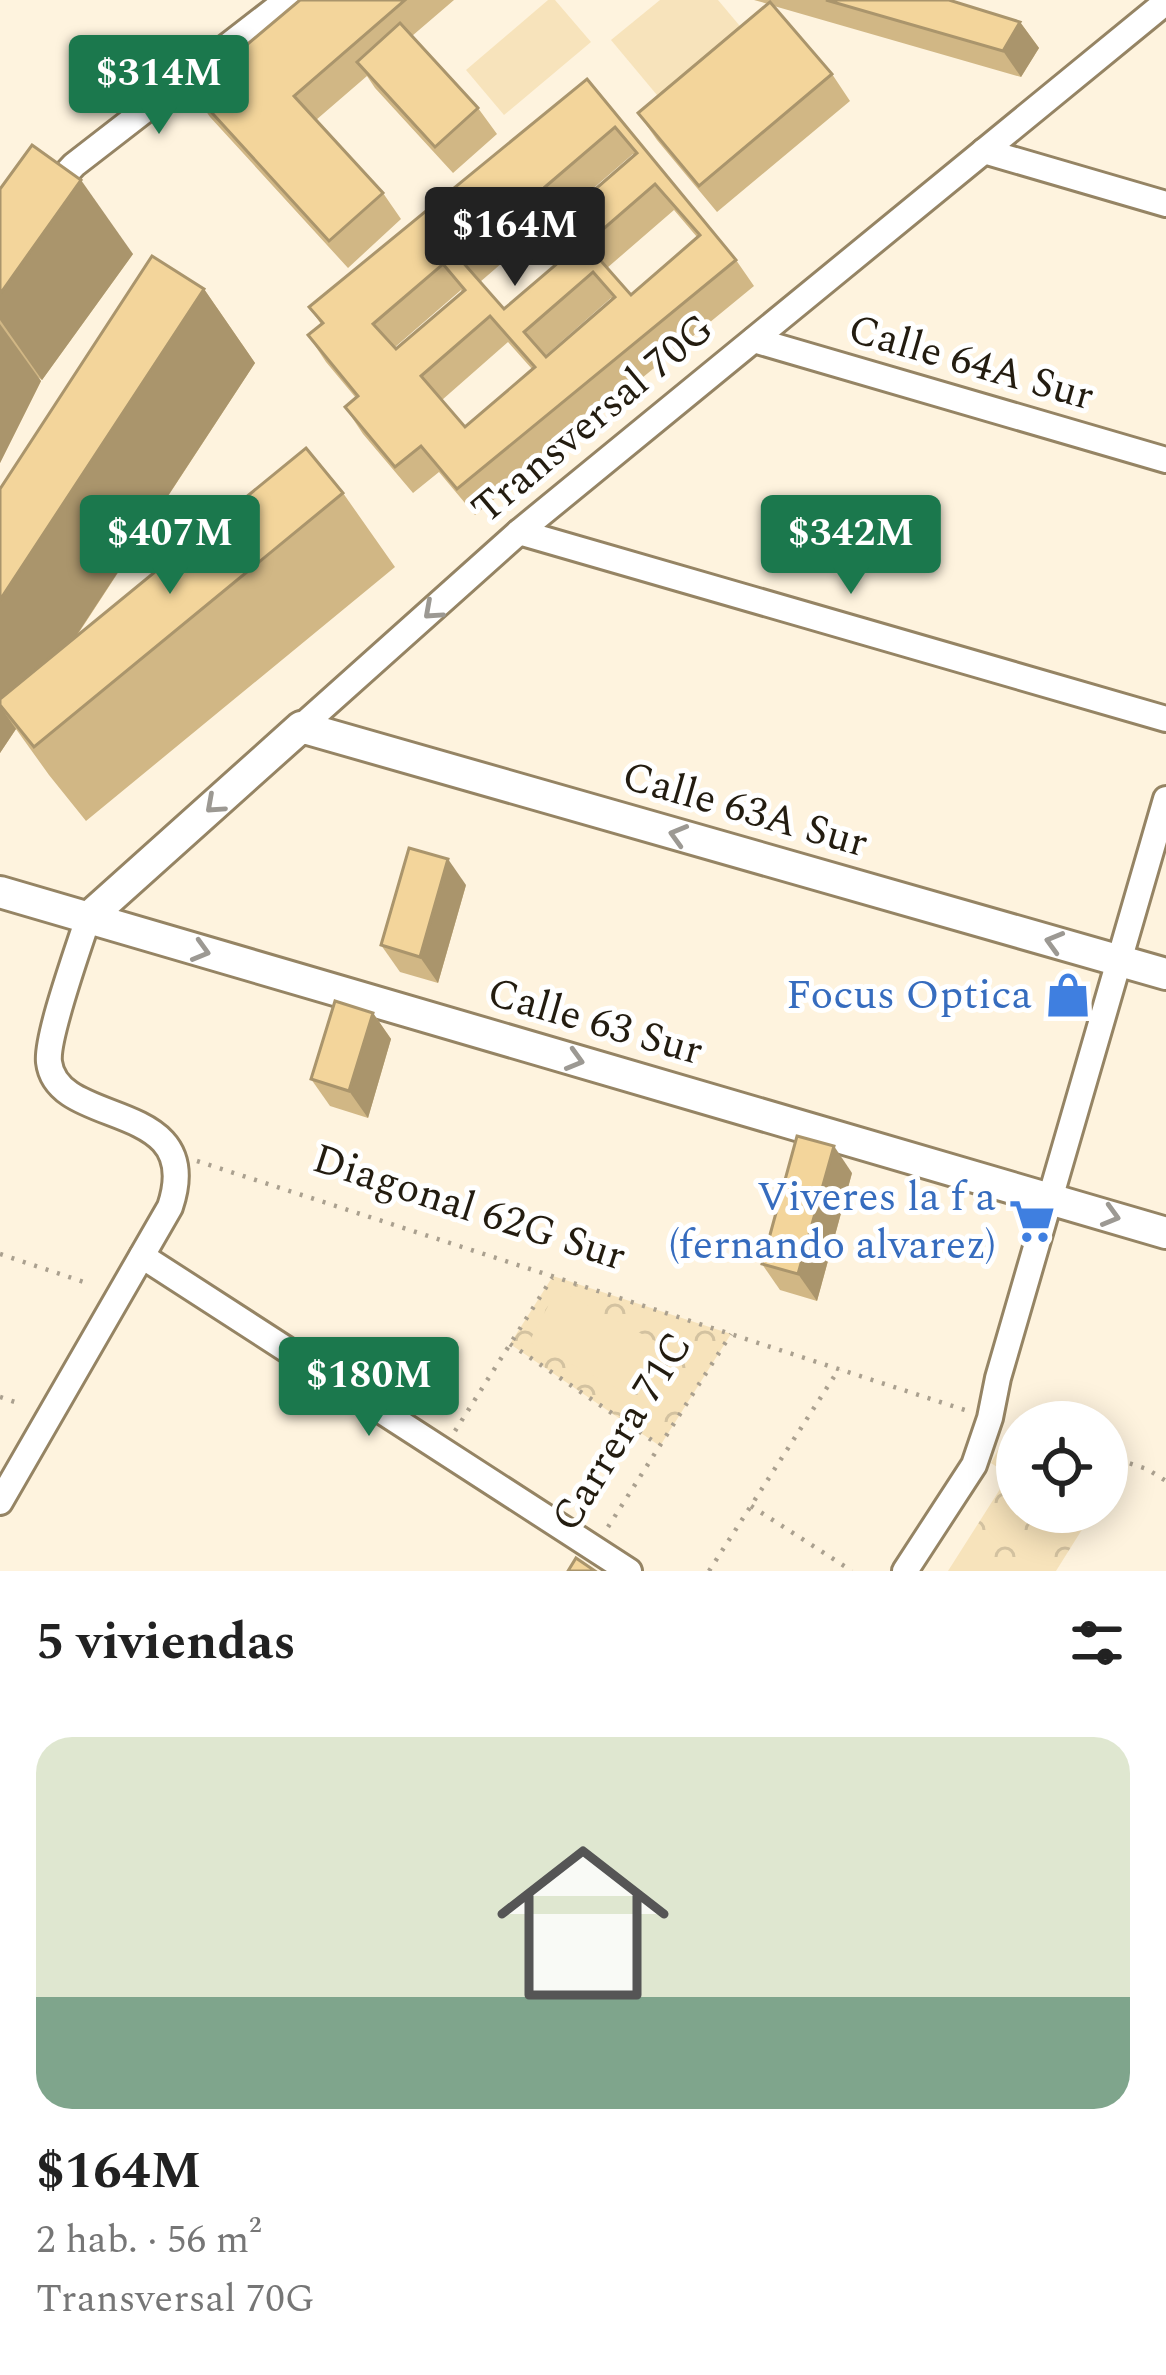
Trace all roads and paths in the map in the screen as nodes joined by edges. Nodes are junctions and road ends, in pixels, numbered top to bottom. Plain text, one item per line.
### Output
1 (287, 0) edge
2 (1166, 2) edge
3 (984, 151) junction
4 (1166, 204) edge
5 (26, 216) edge
6 (754, 340) junction
7 (1166, 460) edge
8 (519, 532) junction
9 (1166, 718) edge
10 (302, 727) junction
11 (1166, 800) edge
12 (0, 892) edge
13 (88, 918) junction
14 (1119, 961) junction
15 (1166, 974) edge
16 (169, 1152) junction
17 (1050, 1199) junction
18 (1166, 1233) edge
19 (0, 1254) edge
20 (142, 1256) junction
21 (554, 1276) junction
22 (84, 1282) dead end
23 (730, 1334) junction
24 (510, 1344) junction
25 (839, 1369) junction
26 (0, 1397) edge
27 (18, 1403) dead end
28 (990, 1418) junction
29 (659, 1446) junction
30 (442, 1450) junction
31 (1128, 1463) edge
32 (1166, 1481) edge
33 (0, 1502) edge
34 (751, 1506) junction
35 (594, 1549) junction
36 (580, 1571) edge
37 (629, 1571) edge
38 (709, 1571) edge
39 (852, 1571) edge
40 (905, 1571) edge

1 - 5 street
2 - 3 street, Transversal 70G
3 - 4 street
3 - 6 street, Transversal 70G
6 - 7 street, Calle 64A Sur
6 - 8 street, Transversal 70G
8 - 9 street
8 -> 10 street, Transversal 70G
10 -> 13 street, Transversal 70G
14 -> 10 street, Calle 63A Sur
11 - 14 street
12 - 13 street, Calle 63 Sur
13 - 16 street
13 -> 17 street, Calle 63 Sur
14 - 15 street, Calle 63A Sur
14 - 17 street
16 - 20 street
16 - 21 path, Diagonal 62G Sur
17 -> 18 street, Calle 63 Sur
17 - 28 street
19 - 22 path
20 - 30 street
20 - 33 street
21 - 23 path, Diagonal 62G Sur
21 - 24 path
23 - 25 path, Diagonal 62G Sur
23 - 29 path, Carrera 71C
24 - 29 path
24 - 30 path
25 - 28 path, Diagonal 62G Sur
25 - 34 path
26 - 27 path
28 - 40 street
29 - 35 path, Carrera 71C
30 - 35 street
31 - 32 path
34 - 38 path
34 - 39 path
35 - 36 street, Carrera 71C
35 - 37 street

